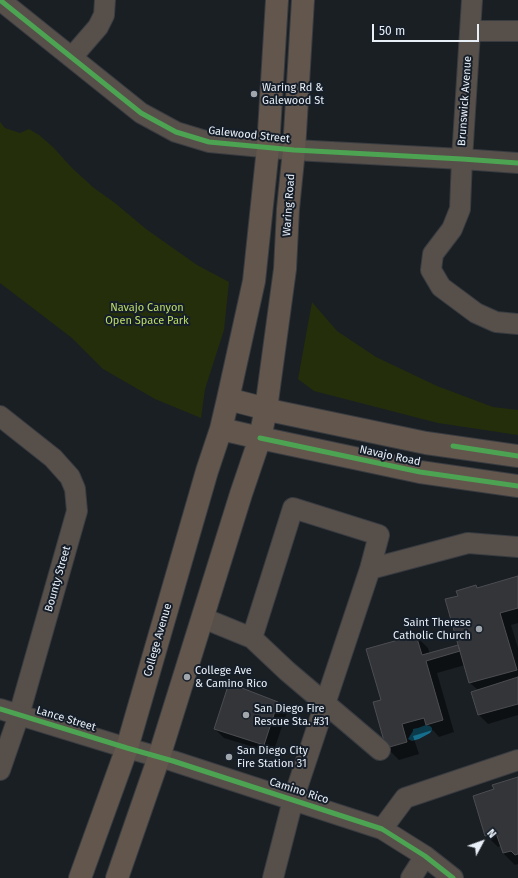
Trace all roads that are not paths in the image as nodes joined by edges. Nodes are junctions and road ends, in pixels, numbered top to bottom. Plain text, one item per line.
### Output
1 (0, 0) edge
2 (105, 0) edge
3 (277, 0) edge
4 (304, 0) edge
5 (472, 0) edge
6 (470, 31) junction
7 (518, 31) edge
8 (72, 57) junction
9 (268, 148) junction
10 (294, 150) junction
11 (462, 159) junction
12 (518, 163) edge
13 (518, 324) edge
14 (228, 400) junction
15 (266, 409) junction
16 (0, 416) edge
17 (221, 429) junction
18 (260, 438) junction
19 (518, 456) edge
20 (518, 486) edge
21 (518, 547) edge
22 (370, 569) junction
23 (202, 618) junction
24 (252, 638) junction
25 (325, 703) junction
26 (0, 709) edge
27 (19, 715) junction
28 (126, 748) junction
29 (380, 750) dead end
30 (159, 757) junction
31 (518, 760) edge
32 (0, 770) edge
33 (293, 800) junction
34 (382, 829) junction
35 (425, 856) junction
36 (80, 878) edge
37 (117, 878) edge
38 (272, 878) edge
39 (411, 878) edge
40 (453, 878) edge

1 - 8 street, Galewood Street
2 - 8 street
3 - 9 main road
4 - 10 main road, Waring Road
5 - 6 street, Brunswick Avenue
6 - 7 street
6 - 11 street, Brunswick Avenue
8 - 9 street, Galewood Street
9 - 10 street, Galewood Street
9 - 14 main road
10 - 11 street, Galewood Street
10 - 15 main road, Waring Road
11 - 12 street, Galewood Street
11 - 13 street, Brunswick Avenue
14 - 15 main road, Navajo Road
14 - 17 main road, College Avenue
15 - 18 main road
15 - 19 main road, Navajo Road
16 - 27 street, Bounty Street
17 - 18 main road, Navajo Road
17 - 28 main road, College Avenue
18 - 20 main road, Navajo Road
18 - 23 main road
21 - 22 street
22 - 24 street
22 - 25 street
23 - 24 street
23 - 30 main road
24 - 25 street
25 - 29 street
25 - 33 street
26 - 27 street, Lance Street
27 - 28 street, Lance Street
27 - 32 street, Bounty Street
28 - 30 street, Camino Rico
28 - 36 main road, College Avenue
30 - 33 street, Camino Rico
30 - 37 main road
31 - 34 street
33 - 34 street, Camino Rico
33 - 38 street
34 - 35 street, Camino Rico
35 - 39 street
35 - 40 street, Camino Rico

